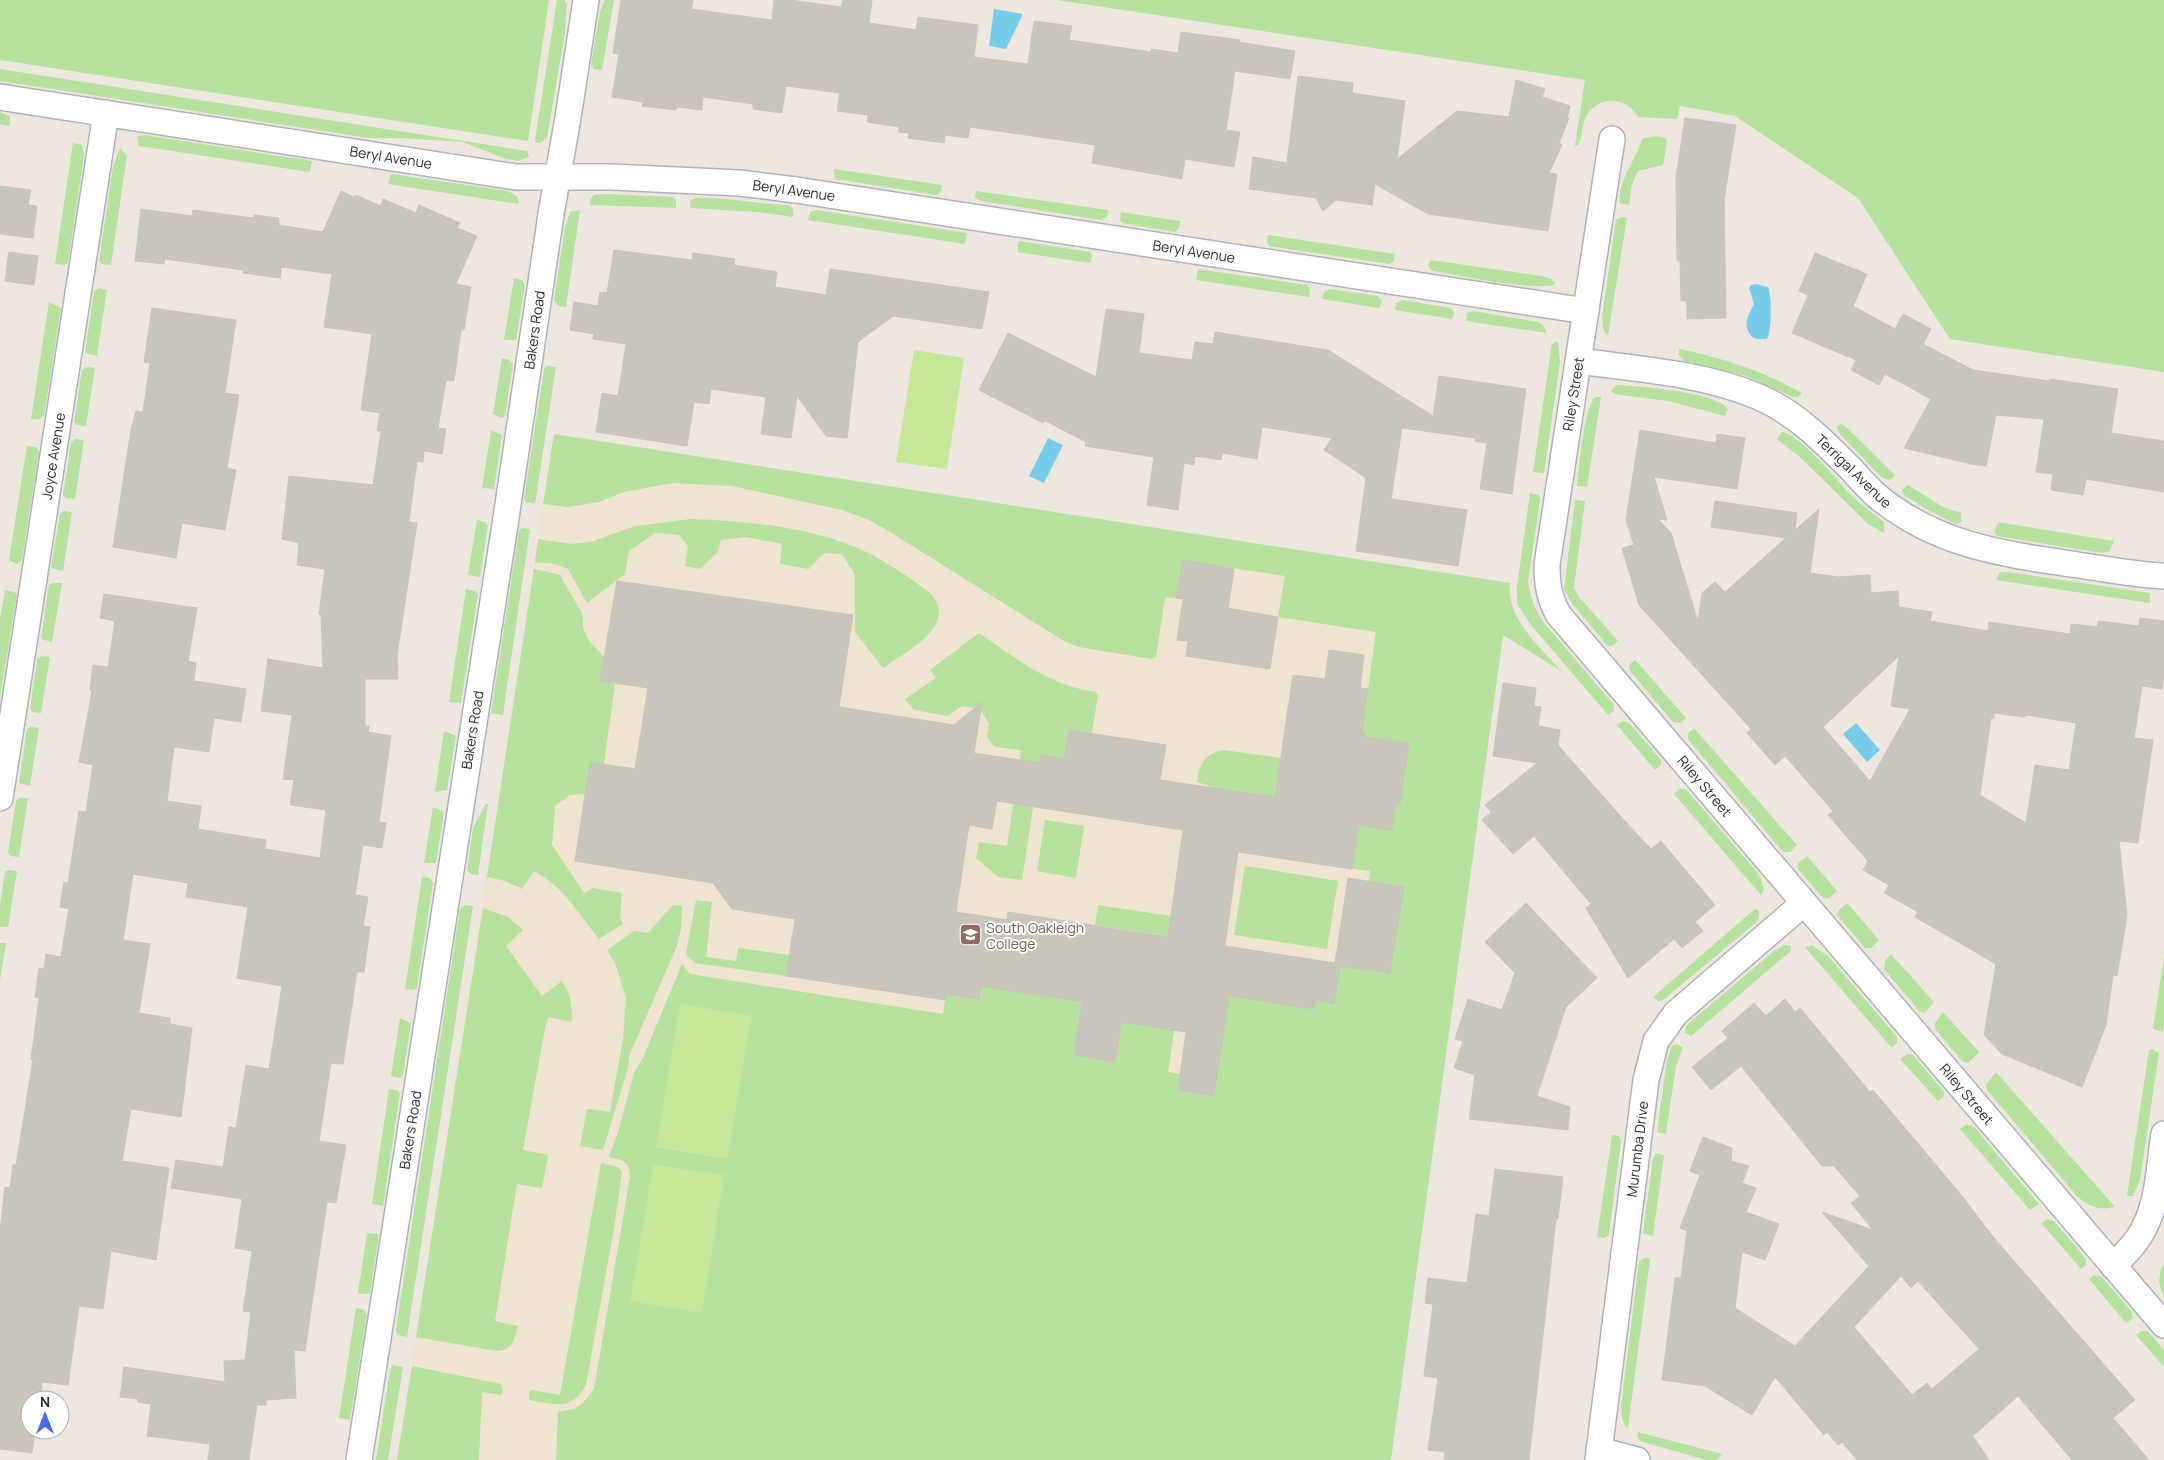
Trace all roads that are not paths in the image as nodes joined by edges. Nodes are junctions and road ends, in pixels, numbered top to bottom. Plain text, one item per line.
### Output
1 (586, 0) edge
2 (0, 97) edge
3 (106, 113) junction
4 (1612, 139) dead end
5 (558, 176) junction
6 (1586, 311) junction
7 (1578, 360) junction
8 (2164, 576) edge
9 (0, 798) edge
10 (1804, 903) junction
11 (2164, 1134) edge
12 (2113, 1266) junction
13 (2164, 1325) edge
14 (1598, 1455) edge
15 (359, 1460) edge
16 (1636, 1460) edge

1 - 5 street, Bakers Road
2 - 3 street, Beryl Avenue
3 - 5 street, Beryl Avenue
3 - 9 street, Joyce Avenue
4 - 6 street, Riley Street
5 - 6 street, Beryl Avenue
5 - 15 street, Bakers Road
6 - 7 street, Riley Street
7 - 8 street, Terrigal Avenue
7 - 10 street, Riley Street
10 - 12 street, Riley Street
10 - 14 street, Murumba Drive
11 - 12 street
12 - 13 street, Riley Street
14 - 16 street

